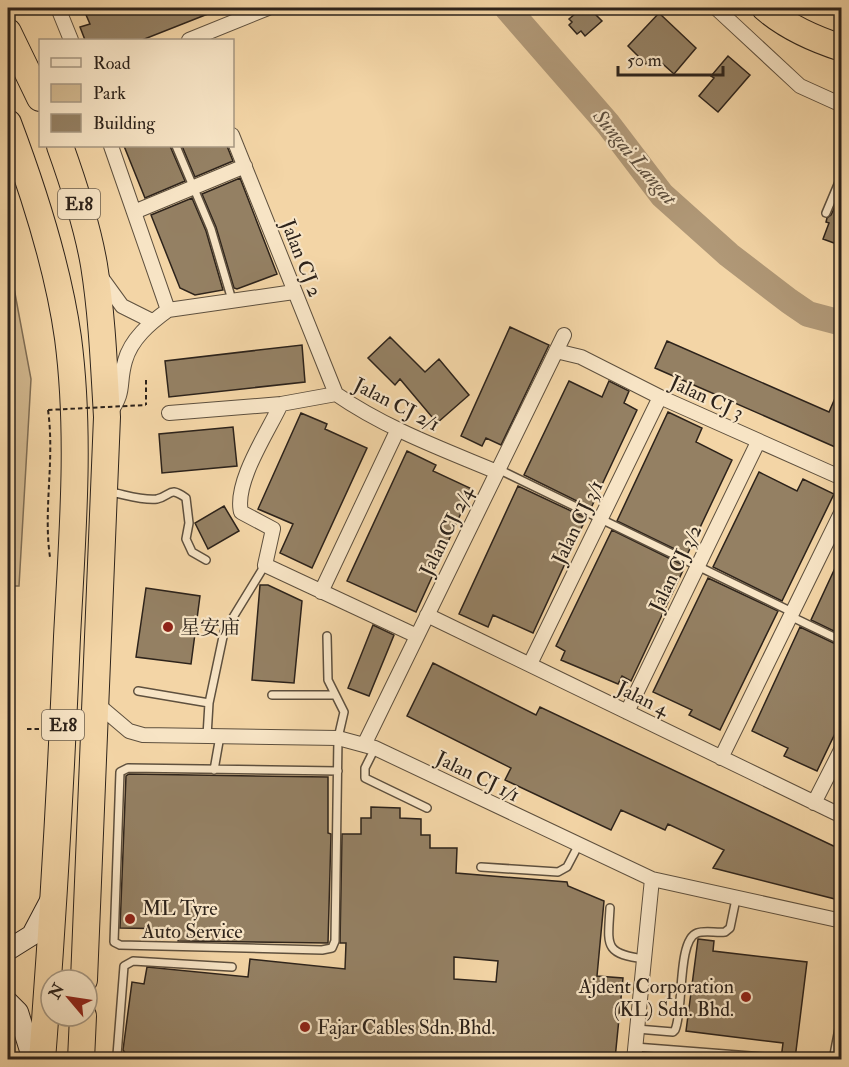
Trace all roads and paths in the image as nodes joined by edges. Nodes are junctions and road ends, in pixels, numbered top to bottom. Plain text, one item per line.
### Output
1 (58, 8) edge
2 (268, 8) edge
3 (716, 8) edge
4 (765, 8) edge
5 (9, 30) edge
6 (72, 39) edge
7 (195, 39) edge
8 (842, 48) edge
9 (39, 96) edge
10 (842, 105) edge
11 (8, 123) edge
12 (234, 140) edge
13 (60, 147) edge
14 (111, 147) edge
15 (176, 147) edge
16 (245, 166) junction
17 (842, 175) edge
18 (194, 187) junction
19 (134, 212) junction
20 (826, 213) dead end
21 (94, 265) junction
22 (294, 292) junction
23 (232, 300) junction
24 (168, 310) junction
25 (152, 321) junction
26 (564, 335) dead end
27 (556, 351) junction
28 (146, 380) dead end
29 (336, 394) junction
30 (660, 397) junction
31 (281, 404) junction
32 (169, 413) dead end
33 (107, 417) junction
34 (398, 429) junction
35 (758, 442) junction
36 (498, 471) junction
37 (842, 478) edge
38 (104, 491) junction
39 (842, 510) edge
40 (600, 519) junction
41 (206, 560) dead end
42 (51, 562) dead end
43 (265, 565) junction
44 (698, 566) junction
45 (321, 592) junction
46 (791, 614) junction
47 (428, 615) junction
48 (327, 636) dead end
49 (417, 636) junction
50 (842, 641) edge
51 (530, 664) junction
52 (138, 691) dead end
53 (272, 695) dead end
54 (334, 695) junction
55 (96, 703) junction
56 (209, 703) junction
57 (627, 712) junction
58 (27, 729) dead end
59 (43, 729) dead end
60 (213, 736) junction
61 (338, 738) junction
62 (369, 746) junction
63 (842, 748) edge
64 (721, 758) junction
65 (214, 770) junction
66 (338, 771) junction
67 (814, 803) junction
68 (427, 808) dead end
69 (842, 816) edge
70 (578, 846) junction
71 (481, 867) dead end
72 (652, 879) junction
73 (55, 892) junction
74 (736, 899) junction
75 (610, 908) dead end
76 (842, 921) edge
77 (8, 950) edge
78 (645, 959) junction
79 (232, 967) dead end
80 (85, 968) edge
81 (8, 1002) edge
82 (842, 1013) edge
83 (82, 1028) edge
84 (637, 1029) junction
85 (674, 1050) junction
86 (634, 1053) edge
87 (764, 1057) dead end
88 (33, 1059) edge
89 (42, 1059) edge
90 (81, 1059) edge
91 (119, 1059) edge
92 (673, 1059) edge
93 (833, 1059) edge

1 - 6 street
2 - 7 street
3 - 10 street
4 - 8 highway
5 - 9 highway
11 - 73 highway, E18
12 - 16 street, Jalan CJ 2
13 - 21 highway, E18
14 - 19 street
15 - 18 lane
16 - 18 street
16 - 22 street, Jalan CJ 2
17 - 20 lane
18 - 19 street
18 - 23 lane
19 - 24 street
21 - 25 street
21 - 33 highway, E18
22 - 23 street
22 - 29 street, Jalan CJ 2
23 - 24 street
24 - 25 street
25 - 33 street
26 - 27 street, Jalan CJ 2/4
27 - 30 street, Jalan CJ 3
27 - 36 street, Jalan CJ 2/4
28 - 42 path, bridge
29 - 31 street, Jalan CJ 2/1
29 - 34 street, Jalan CJ 2/1
30 - 35 street, Jalan CJ 3
30 - 40 street, Jalan CJ 3/1
31 - 32 street, Jalan CJ 2/1
31 - 43 street
33 - 38 highway, E18
34 - 36 street, Jalan CJ 2/1
34 - 45 street
35 - 37 street, Jalan CJ 3
35 - 44 street, Jalan CJ 3/2
36 - 40 lane
36 - 47 street, Jalan CJ 2/4
38 - 41 lane
38 - 55 highway, E18
39 - 46 street
40 - 44 lane
40 - 51 street, Jalan CJ 3/1
43 - 45 street
43 - 56 lane
44 - 46 lane
44 - 57 street, Jalan CJ 3/2
45 - 49 street
46 - 50 lane
46 - 64 street
47 - 49 street, Jalan CJ 2/4
47 - 51 street, Jalan 4
48 - 54 lane
49 - 62 street, Jalan CJ 2/4
51 - 57 street, Jalan 4
52 - 56 lane
53 - 54 lane
54 - 61 lane
55 - 60 street, Jalan CJ 1/1
55 - 80 highway, E18
56 - 60 lane
57 - 64 street, Jalan 4
58 - 59 path
60 - 61 street, Jalan CJ 1/1
60 - 65 lane
61 - 62 street, Jalan CJ 1/1
61 - 66 lane
62 - 68 lane
62 - 70 street, Jalan CJ 1/1
63 - 67 street
64 - 67 street, Jalan 4
65 - 66 lane
65 - 66 lane
67 - 69 street, Jalan 4
70 - 71 lane
70 - 72 street, Jalan CJ 1/1
72 - 74 street, Jalan CJ 1/1
72 - 78 street
73 - 77 main road
73 - 89 highway, E18
74 - 76 street, Jalan CJ 1/1
74 - 84 lane
75 - 78 lane
78 - 84 street
79 - 91 lane
81 - 88 main road
82 - 93 lane
83 - 90 highway
84 - 86 street
85 - 86 lane
85 - 87 lane
85 - 92 lane

